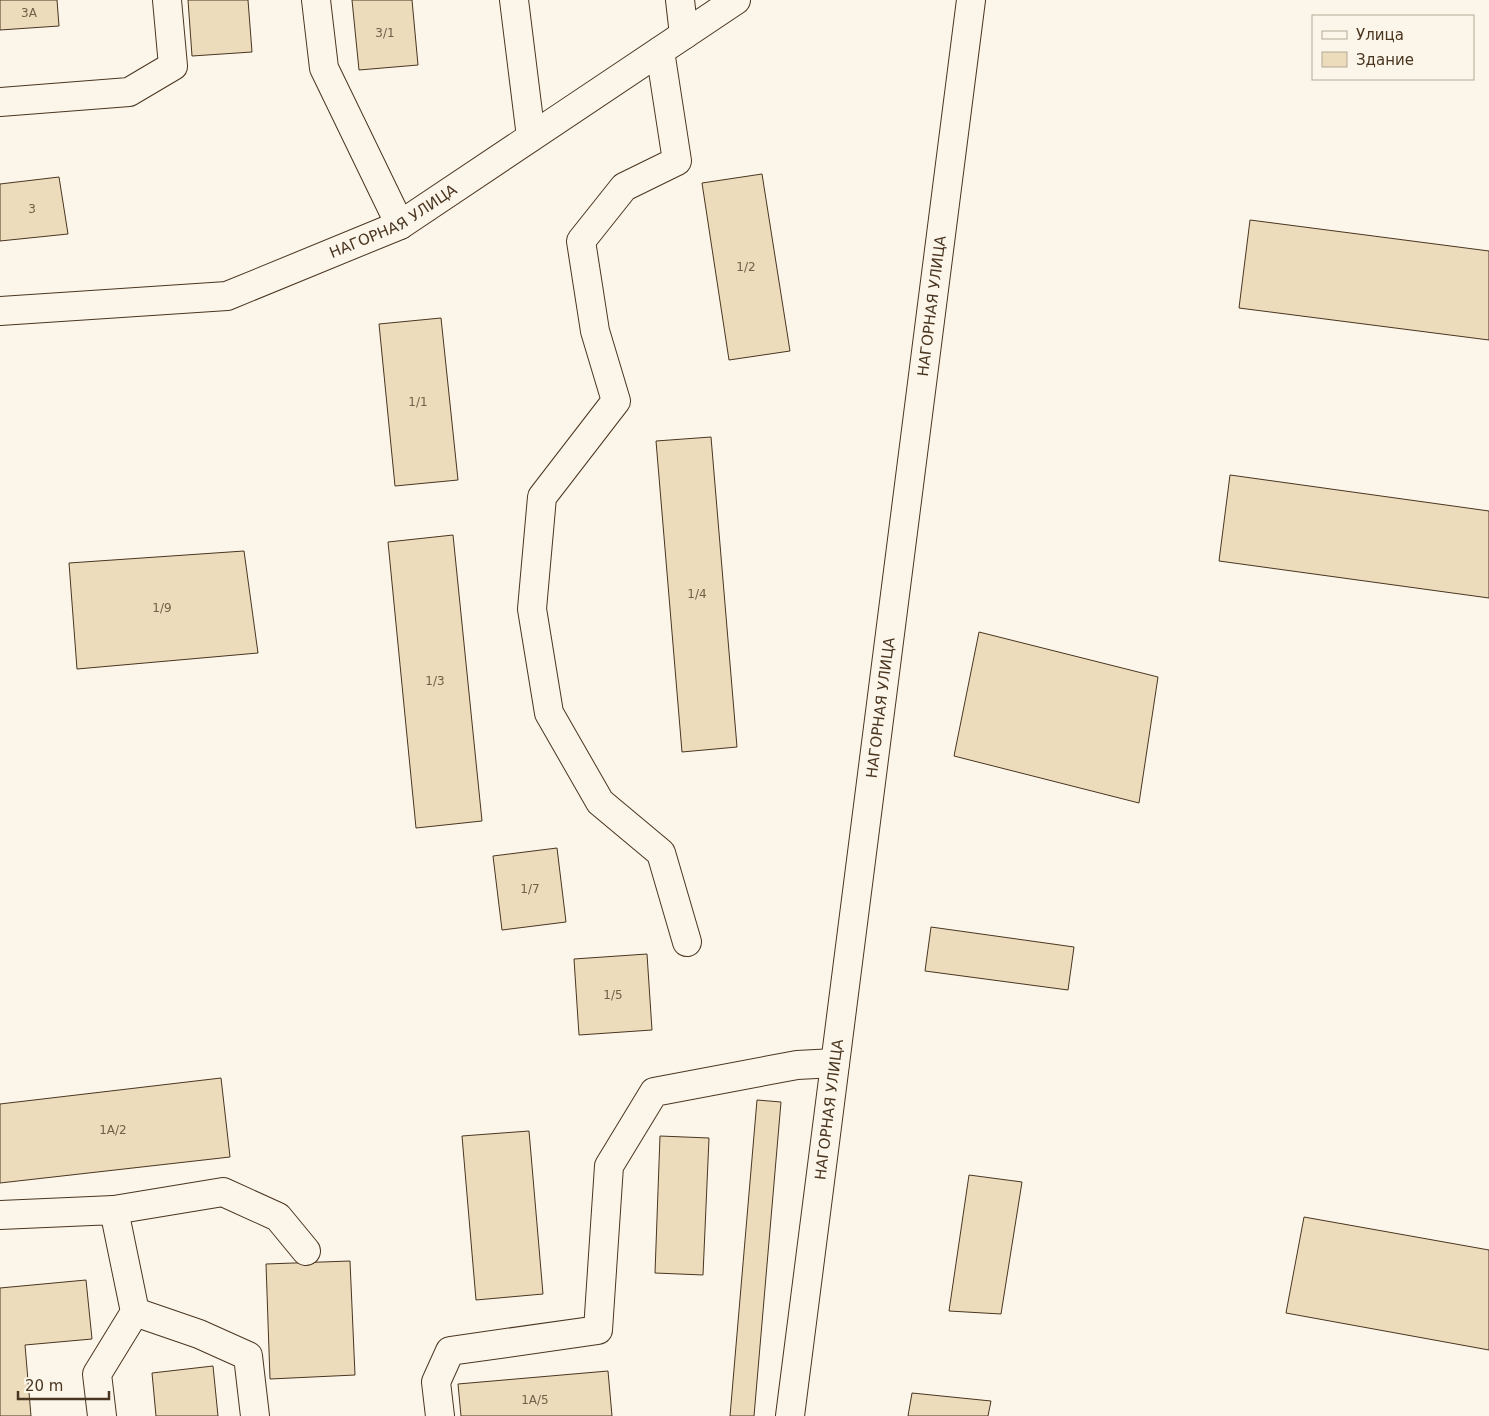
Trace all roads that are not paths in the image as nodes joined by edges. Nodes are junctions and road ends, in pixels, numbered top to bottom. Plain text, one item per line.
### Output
1 (167, 0) edge
2 (316, 0) edge
3 (514, 0) edge
4 (680, 0) edge
5 (736, 0) edge
6 (971, 0) edge
7 (684, 35) junction
8 (660, 51) junction
9 (0, 102) edge
10 (531, 137) junction
11 (400, 225) junction
12 (0, 312) edge
13 (687, 942) dead end
14 (835, 1063) junction
15 (114, 1210) junction
16 (0, 1215) edge
17 (306, 1251) dead end
18 (135, 1312) junction
19 (102, 1416) edge
20 (255, 1416) edge
21 (440, 1416) edge
22 (790, 1416) edge

1 - 9 street
2 - 11 street
3 - 10 street
4 - 7 street
5 - 7 street, НАГОРНАЯ УЛИЦА
6 - 14 street, НАГОРНАЯ УЛИЦА
7 - 8 street, НАГОРНАЯ УЛИЦА
8 - 10 street, НАГОРНАЯ УЛИЦА
8 - 13 street
10 - 11 street, НАГОРНАЯ УЛИЦА
11 - 12 street, НАГОРНАЯ УЛИЦА
14 - 21 street
14 - 22 street, НАГОРНАЯ УЛИЦА
15 - 16 street
15 - 17 street
15 - 18 street
18 - 19 street
18 - 20 street

